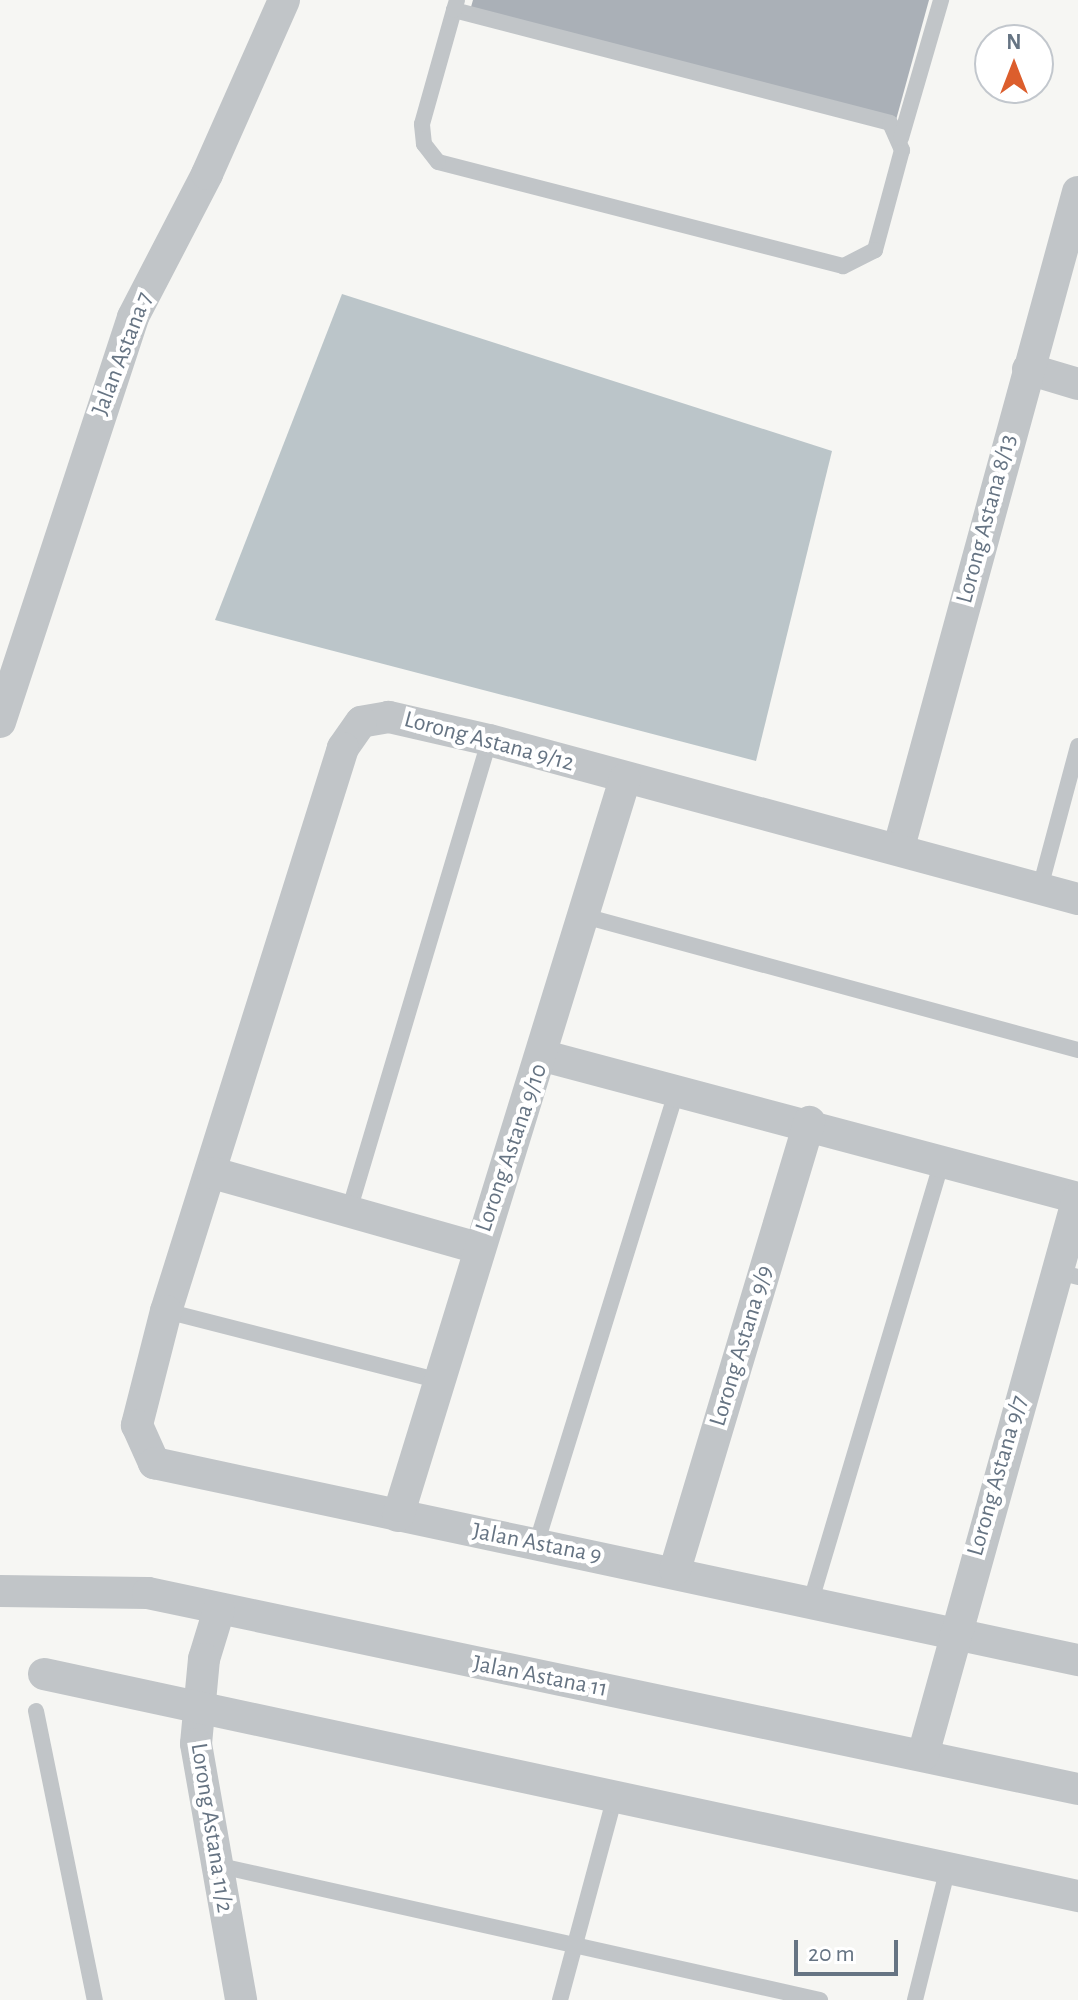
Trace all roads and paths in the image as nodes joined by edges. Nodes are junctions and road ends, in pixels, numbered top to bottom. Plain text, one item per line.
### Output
1 (284, 0) edge
2 (941, 0) edge
3 (456, 5) edge
4 (901, 138) junction
5 (1078, 192) edge
6 (1072, 236) edge
7 (1028, 369) junction
8 (1078, 384) edge
9 (0, 722) edge
10 (489, 740) junction
11 (1078, 746) edge
12 (625, 779) junction
13 (899, 847) junction
14 (1040, 888) junction
15 (1078, 899) edge
16 (584, 916) junction
17 (1078, 1050) edge
18 (544, 1056) junction
19 (677, 1089) junction
20 (809, 1122) junction
21 (943, 1159) junction
22 (213, 1173) junction
23 (1078, 1198) edge
24 (349, 1211) junction
25 (478, 1248) junction
26 (1068, 1275) edge
27 (166, 1311) junction
28 (440, 1381) junction
29 (398, 1516) junction
30 (536, 1545) junction
31 (675, 1570) junction
32 (0, 1591) edge
33 (810, 1604) junction
34 (219, 1610) junction
35 (952, 1634) junction
36 (1078, 1660) edge
37 (44, 1674) dead end
38 (36, 1711) dead end
39 (196, 1712) junction
40 (923, 1755) junction
41 (1078, 1789) edge
42 (614, 1800) junction
43 (214, 1865) junction
44 (947, 1872) junction
45 (1078, 1896) edge
46 (574, 1945) junction
47 (95, 2000) edge
48 (241, 2000) edge
49 (560, 2000) edge
50 (820, 2000) edge
51 (915, 2000) edge

1 - 9 street, Jalan Astana 7
2 - 4 lane
3 - 4 lane
3 - 4 lane
5 - 6 street, Lorong Astana 8/13
6 - 7 street, Lorong Astana 8/13
7 - 8 street
7 - 13 street, Lorong Astana 8/13
10 - 12 street, Lorong Astana 9/12
10 - 22 street, Lorong Astana 9/12
10 - 24 lane
11 - 14 lane
12 - 13 street, Lorong Astana 9/12
12 - 16 street, Lorong Astana 9/10
13 - 14 street, Lorong Astana 9/12
14 - 15 street, Lorong Astana 9/12
16 - 17 lane
16 - 18 street, Lorong Astana 9/10
18 - 19 street
18 - 25 street, Lorong Astana 9/10
19 - 20 street
19 - 30 lane
20 - 21 street
20 - 31 street, Lorong Astana 9/9
21 - 23 street
21 - 33 lane
22 - 24 street
22 - 27 street, Lorong Astana 9/12
23 - 26 street, Lorong Astana 9/7
24 - 25 street
25 - 28 street, Lorong Astana 9/10
26 - 35 street, Lorong Astana 9/7
27 - 28 lane
27 - 29 street, Jalan Astana 9
28 - 29 street, Lorong Astana 9/10
29 - 30 street, Jalan Astana 9
30 - 31 street, Jalan Astana 9
31 - 33 street, Jalan Astana 9
32 - 34 street, Jalan Astana 11
33 - 35 street, Jalan Astana 9
34 - 39 street, Lorong Astana 11/2
34 - 40 street, Jalan Astana 11
35 - 36 street, Jalan Astana 9
35 - 40 street, Lorong Astana 9/7
37 - 39 street
38 - 47 lane
39 - 42 street
39 - 43 street, Lorong Astana 11/2
40 - 41 street, Jalan Astana 11
42 - 44 street
42 - 46 lane
43 - 46 lane
43 - 48 street, Lorong Astana 11/2
44 - 45 street
44 - 51 lane
46 - 49 lane
46 - 50 lane

